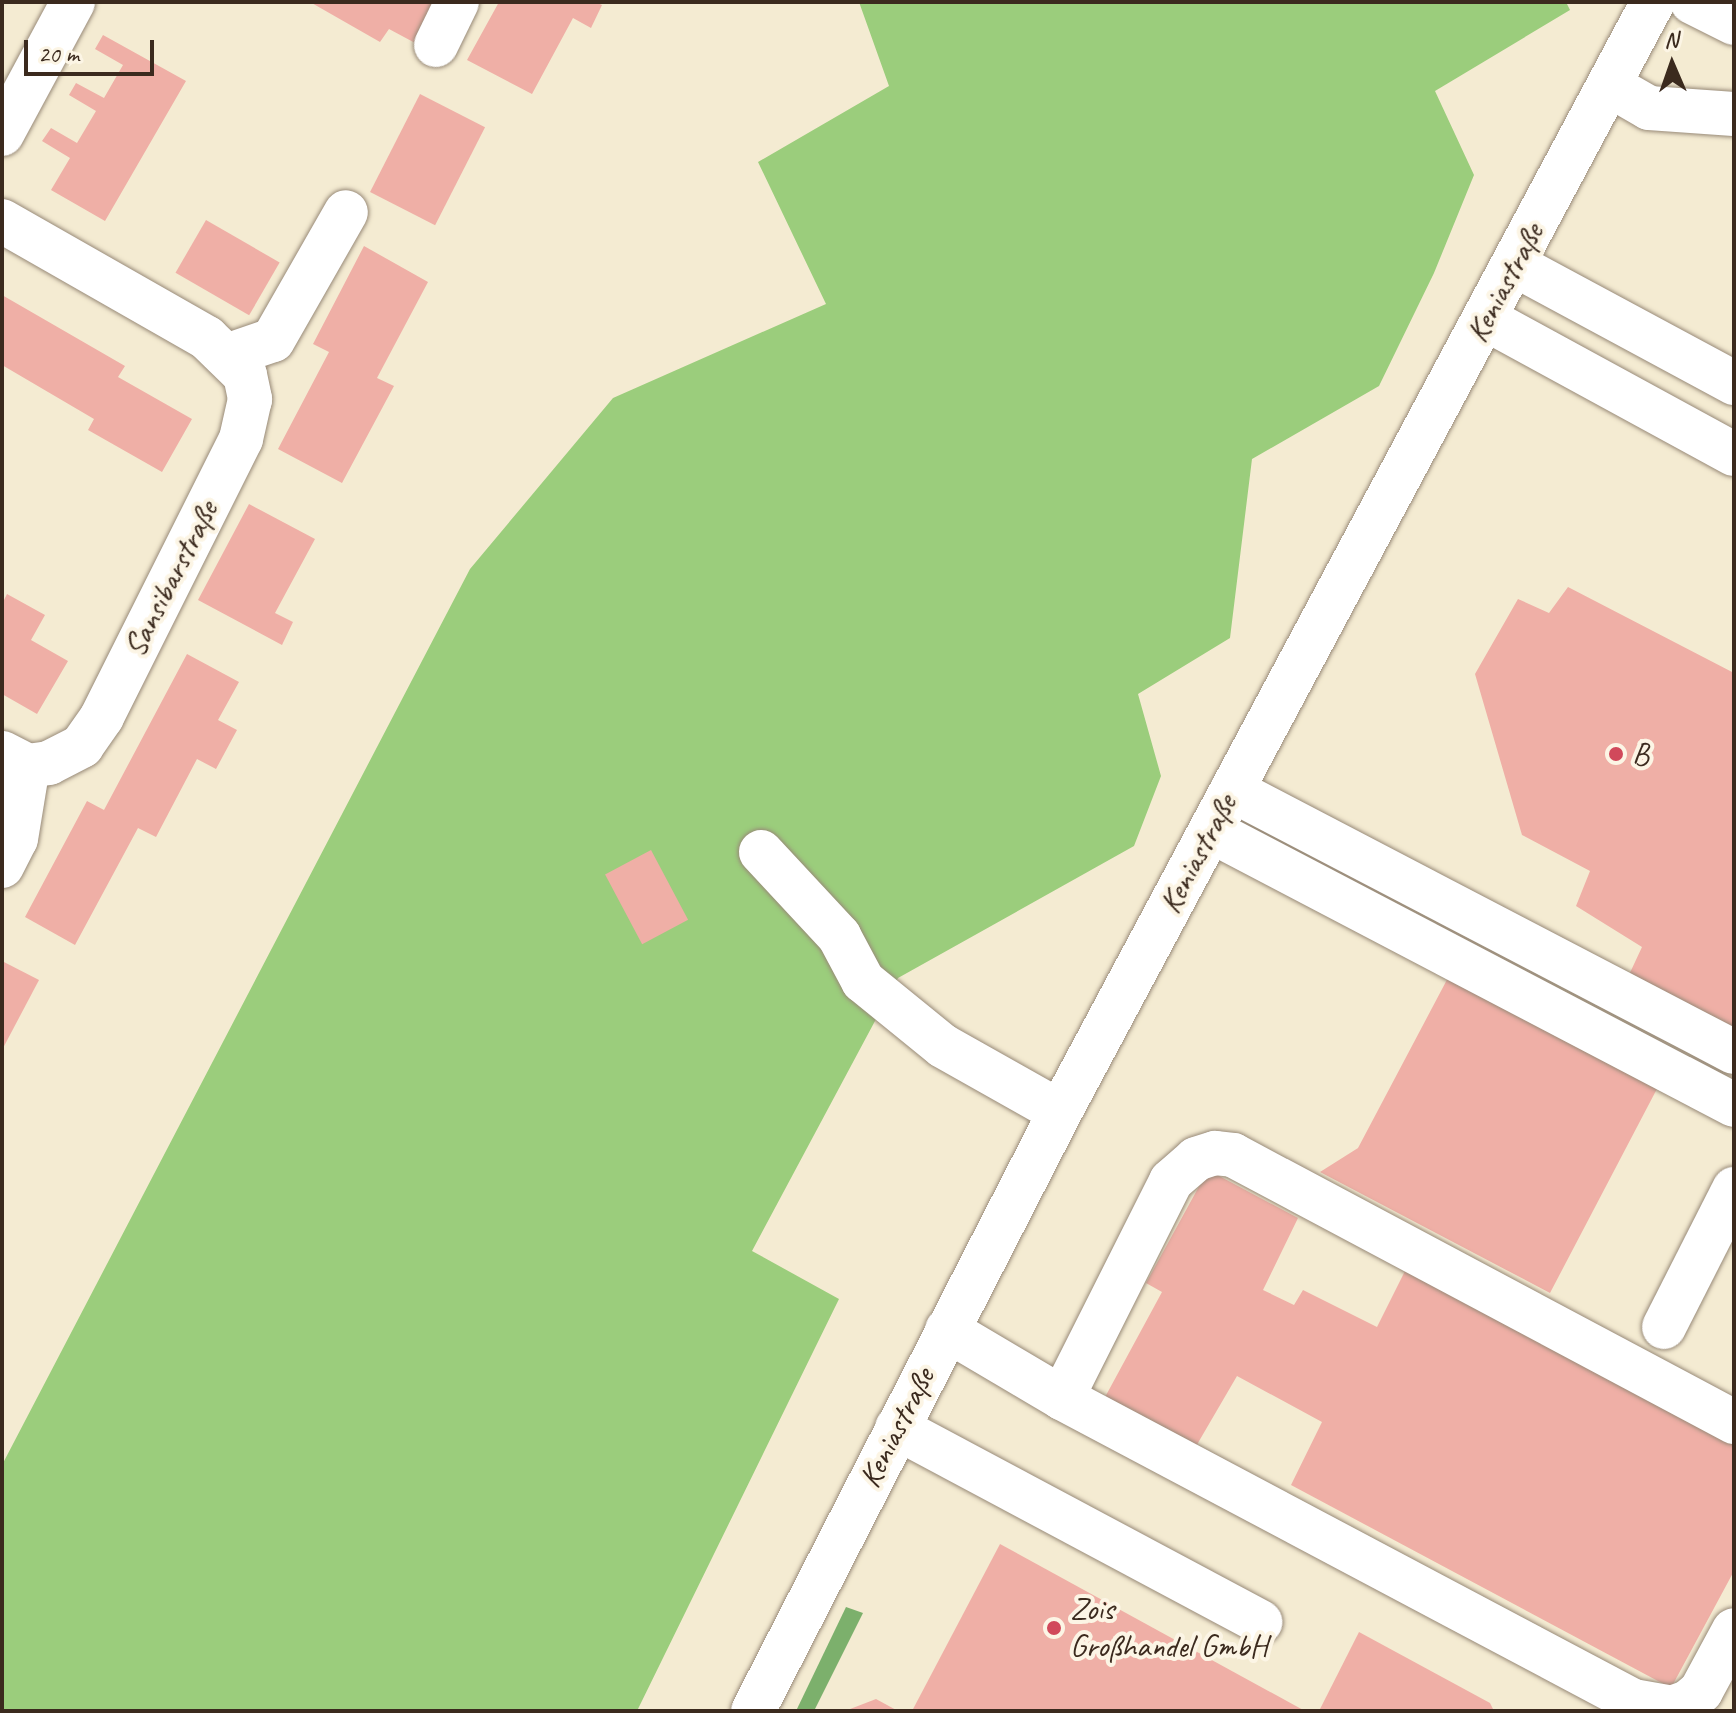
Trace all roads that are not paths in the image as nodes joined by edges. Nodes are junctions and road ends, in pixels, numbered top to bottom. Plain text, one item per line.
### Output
1 (73, 2) edge
2 (457, 2) edge
3 (1653, 2) edge
4 (1692, 2) edge
5 (1734, 23) edge
6 (436, 45) dead end
7 (1609, 85) junction
8 (1734, 114) edge
9 (2, 134) edge
10 (346, 212) dead end
11 (2, 221) edge
12 (1515, 265) junction
13 (1486, 319) junction
14 (229, 355) junction
15 (1734, 383) edge
16 (1734, 454) edge
17 (15, 760) edge
18 (1232, 790) junction
19 (1211, 831) junction
20 (761, 852) dead end
21 (2, 866) edge
22 (1734, 1052) edge
23 (1734, 1105) edge
24 (1060, 1112) junction
25 (1734, 1189) edge
26 (1664, 1327) dead end
27 (947, 1330) junction
28 (1062, 1398) junction
29 (1734, 1422) edge
30 (897, 1428) junction
31 (1260, 1622) dead end
32 (1734, 1630) edge
33 (753, 1711) edge

1 - 9 street
2 - 6 street
3 - 7 street, Keniastraße
4 - 5 street
7 - 8 street
7 - 12 street, Keniastraße
10 - 14 street
11 - 14 street
12 - 13 street, Keniastraße
12 - 15 street
13 - 16 street
13 - 18 street, Keniastraße
14 - 17 street, Sansibarstraße
17 - 21 street, Sansibarstraße
18 - 19 street, Keniastraße
18 - 22 street
19 - 23 street
19 - 24 street, Keniastraße
20 - 24 street
24 - 27 street, Keniastraße
25 - 26 street
27 - 28 street
27 - 30 street, Keniastraße
28 - 29 street
28 - 32 street
30 - 31 street
30 - 33 street, Keniastraße

